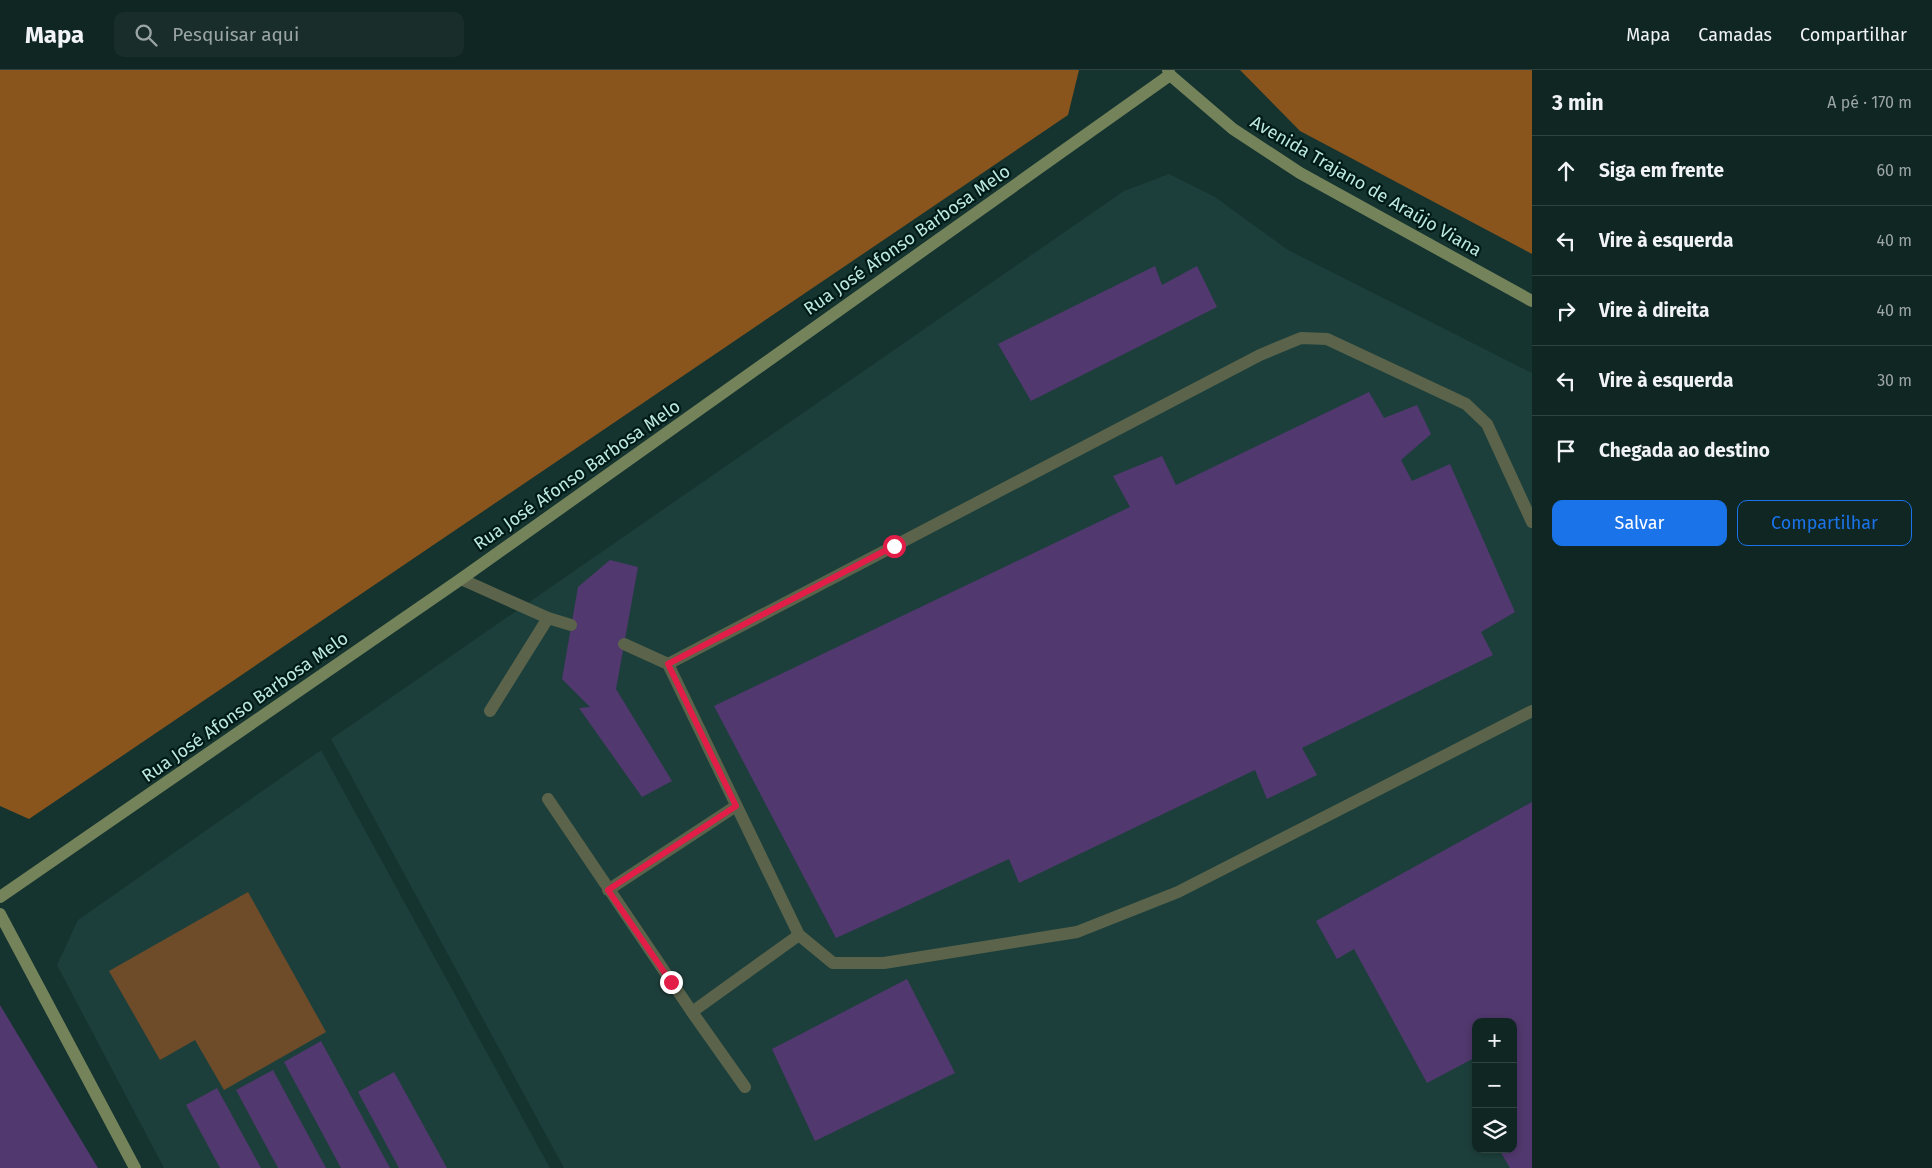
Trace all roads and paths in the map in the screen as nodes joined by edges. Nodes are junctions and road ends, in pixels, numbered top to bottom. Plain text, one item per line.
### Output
1 (1169, 72) edge
2 (1532, 301) edge
3 (1532, 522) edge
4 (462, 579) junction
5 (548, 618) junction
6 (571, 625) dead end
7 (624, 644) dead end
8 (668, 664) junction
9 (1532, 710) edge
10 (490, 711) dead end
11 (548, 799) dead end
12 (736, 806) junction
13 (608, 890) junction
14 (0, 898) edge
15 (0, 914) edge
16 (799, 935) junction
17 (692, 1012) junction
18 (745, 1087) dead end
19 (135, 1168) edge

1 - 2 street, Avenida Trajano de Araújo Viana
1 - 4 street, Rua José Afonso Barbosa Melo
3 - 8 lane
4 - 5 lane
4 - 14 street, Rua José Afonso Barbosa Melo
5 - 6 lane
5 - 10 lane
7 - 8 lane
8 - 12 lane
9 - 16 lane
11 - 13 lane
12 - 13 lane
12 - 16 lane
13 - 17 lane
15 - 19 street
16 - 17 lane
17 - 18 lane

